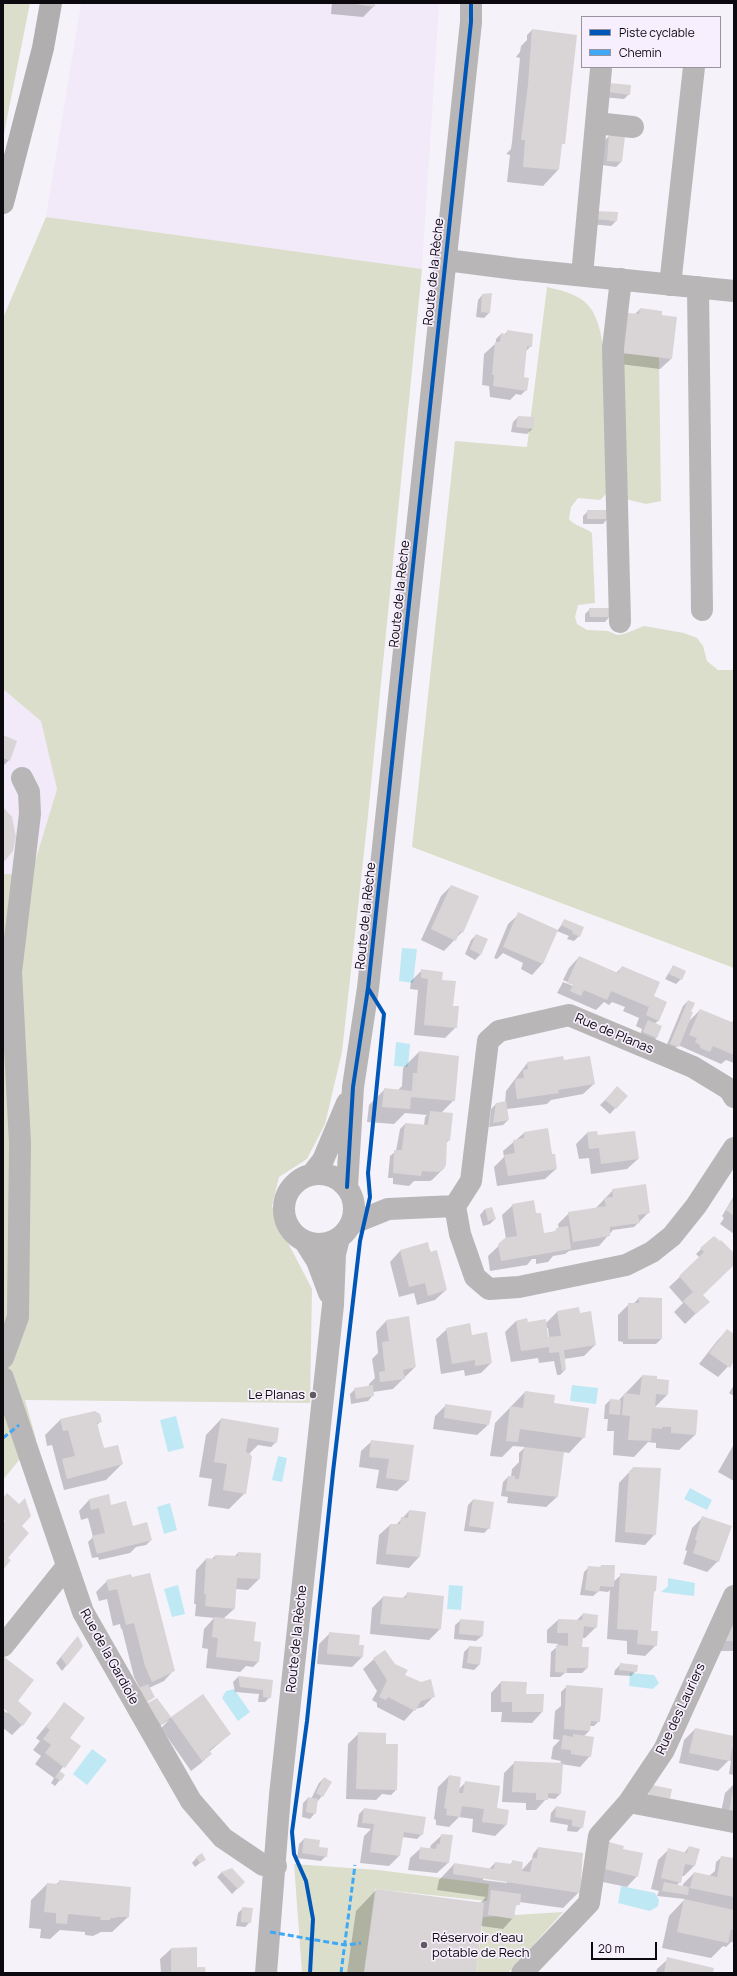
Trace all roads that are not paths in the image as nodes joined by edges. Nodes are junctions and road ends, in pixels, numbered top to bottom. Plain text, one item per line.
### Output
1 (51, 3) edge
2 (471, 3) edge
3 (694, 68) edge
4 (601, 69) dead end
5 (596, 123) junction
6 (634, 127) dead end
7 (3, 203) edge
8 (446, 260) junction
9 (582, 275) junction
10 (621, 279) junction
11 (670, 284) junction
12 (698, 287) junction
13 (734, 291) edge
14 (702, 610) dead end
15 (620, 622) dead end
16 (22, 778) dead end
17 (353, 1088) junction
18 (734, 1097) edge
19 (734, 1148) edge
20 (313, 1173) junction
21 (349, 1190) junction
22 (455, 1206) junction
23 (388, 1209) junction
24 (345, 1231) junction
25 (305, 1242) junction
26 (333, 1305) junction
27 (3, 1358) edge
28 (3, 1378) edge
29 (67, 1566) junction
30 (734, 1596) edge
31 (3, 1646) edge
32 (629, 1802) junction
33 (734, 1822) edge
34 (276, 1866) junction
35 (266, 1973) edge
36 (522, 1973) edge

1 - 7 main road
2 - 8 street, Route de la Rèche
3 - 11 street
4 - 5 street
5 - 6 street
5 - 9 street
8 - 9 street
8 - 17 street, Route de la Rèche
9 - 10 street
10 - 11 street
10 - 15 street
11 - 12 street
12 - 13 street
12 - 14 street
16 - 27 street
17 - 20 street, Route de la Rèche
17 - 21 street, Route de la Rèche
18 - 22 street, Rue de Planas
19 - 22 street
20 - 21 street
20 - 25 street
21 - 23 street
21 - 24 street
22 - 23 street
23 - 24 street
24 - 25 street
24 - 26 street, Route de la Rèche
25 - 26 street, Route de la Rèche
26 - 34 street, Route de la Rèche
28 - 29 street, Rue de la Gardiole
29 - 31 street
29 - 34 street, Rue de la Gardiole
30 - 32 street, Rue des Lauriers
32 - 33 street
32 - 36 street, Rue des Lauriers
34 - 35 street, Route de la Rèche

